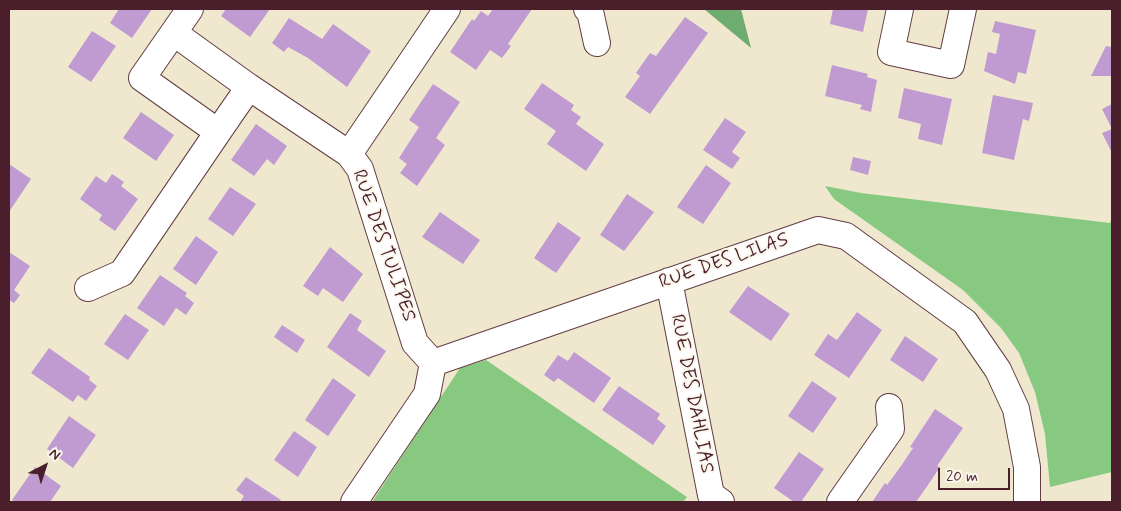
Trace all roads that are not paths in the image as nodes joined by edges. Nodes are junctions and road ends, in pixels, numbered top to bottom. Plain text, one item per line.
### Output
1 (190, 9) edge
2 (447, 9) edge
3 (587, 9) edge
4 (900, 9) edge
5 (963, 9) edge
6 (174, 33) junction
7 (597, 43) dead end
8 (249, 87) junction
9 (218, 132) junction
10 (349, 154) junction
11 (669, 281) junction
12 (88, 288) dead end
13 (433, 363) junction
14 (889, 407) dead end
15 (354, 502) edge
16 (721, 502) edge
17 (840, 502) edge
18 (1027, 502) edge

1 - 6 street
2 - 10 street
3 - 7 street
4 - 5 street
6 - 8 street, RUE DES TULIPES
6 - 9 street
8 - 9 street
8 - 10 street, RUE DES TULIPES
9 - 12 street
10 - 13 street, RUE DES TULIPES
11 - 13 street, RUE DES LILAS
11 - 16 street, RUE DES DAHLIAS
11 - 18 street, RUE DES LILAS
13 - 15 street
14 - 17 street

